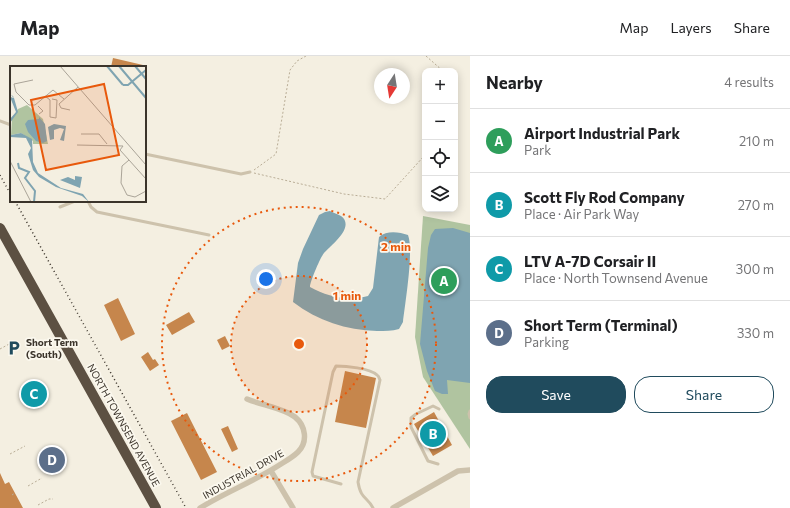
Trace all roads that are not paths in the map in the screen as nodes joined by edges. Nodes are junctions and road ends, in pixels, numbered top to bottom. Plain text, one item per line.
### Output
1 (0, 121) edge
2 (10, 125) edge
3 (146, 154) edge
4 (250, 172) road end
5 (72, 202) edge
6 (88, 202) edge
7 (60, 207) dead end
8 (0, 228) edge
9 (209, 235) dead end
10 (247, 399) dead end
11 (439, 409) dead end
12 (470, 411) edge
13 (470, 418) edge
14 (438, 464) dead end
15 (470, 470) edge
16 (271, 471) junction
17 (341, 484) dead end
18 (156, 508) edge
19 (200, 508) edge
20 (293, 508) edge
21 (373, 508) edge
22 (393, 508) edge

1 - 2 lane
3 - 4 lane
5 - 7 lane
6 - 9 lane
8 - 18 highway, NORTH TOWNSEND AVENUE
10 - 16 street, INDUSTRIAL DRIVE
11 - 14 lane
12 - 13 lane
15 - 22 street
16 - 19 street, INDUSTRIAL DRIVE
16 - 20 street
17 - 21 lane

